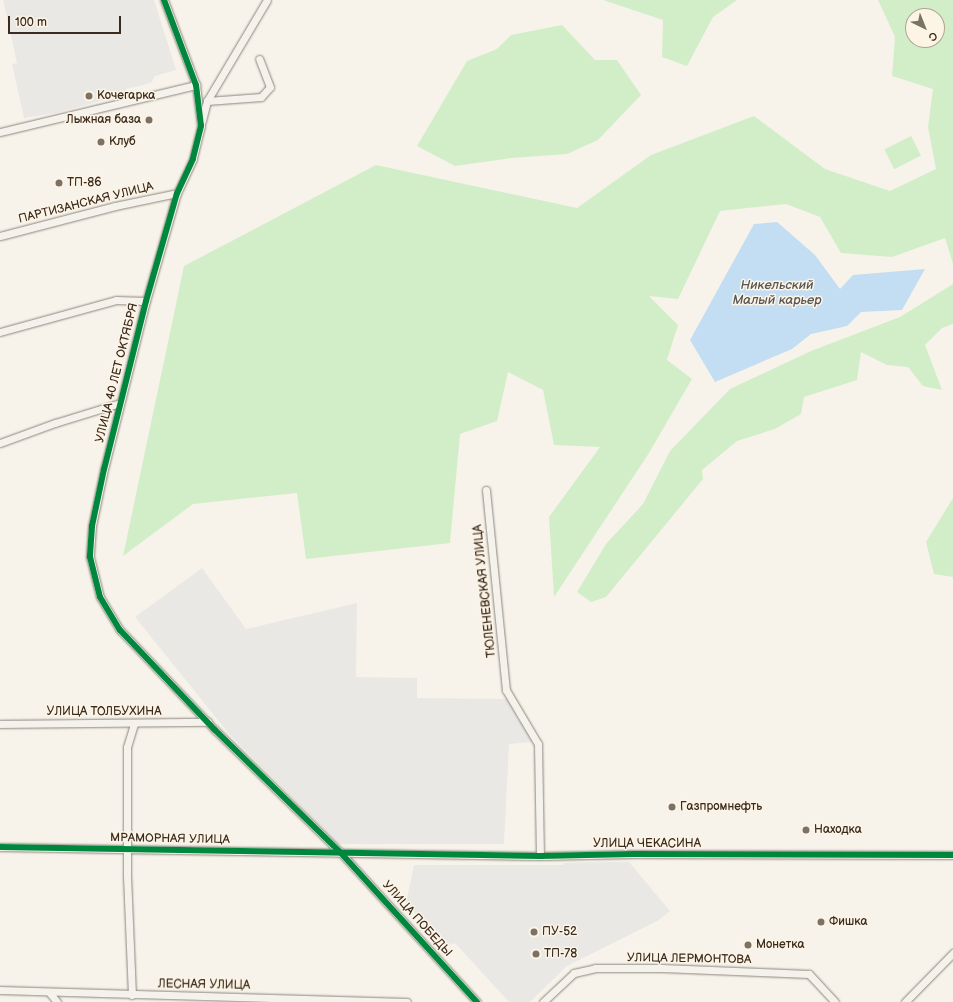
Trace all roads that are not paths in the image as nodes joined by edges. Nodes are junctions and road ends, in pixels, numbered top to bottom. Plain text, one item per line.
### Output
1 (164, 0) edge
2 (267, 0) edge
3 (259, 59) dead end
4 (196, 85) junction
5 (208, 101) junction
6 (201, 126) junction
7 (0, 132) edge
8 (177, 193) junction
9 (0, 236) edge
10 (146, 301) junction
11 (0, 332) edge
12 (120, 403) junction
13 (0, 443) edge
14 (486, 490) dead end
15 (208, 722) junction
16 (0, 724) edge
17 (134, 724) junction
18 (0, 847) edge
19 (128, 849) junction
20 (340, 852) junction
21 (953, 855) edge
22 (540, 856) junction
23 (953, 953) edge
24 (0, 990) edge
25 (49, 992) junction
26 (132, 995) junction
27 (229, 999) edge
28 (57, 1002) edge
29 (407, 1002) edge
30 (478, 1002) edge
31 (543, 1002) edge
32 (835, 1002) edge
33 (905, 1002) edge

1 - 4 street, УЛИЦА 40 ЛЕТ ОКТЯБРЯ
2 - 5 street
3 - 5 street
4 - 6 street, УЛИЦА 40 ЛЕТ ОКТЯБРЯ
4 - 7 street
5 - 6 street
6 - 8 street, УЛИЦА 40 ЛЕТ ОКТЯБРЯ
8 - 9 street, ПАРТИЗАНСКАЯ УЛИЦА
8 - 10 street, УЛИЦА 40 ЛЕТ ОКТЯБРЯ
10 - 11 street
10 - 12 street, УЛИЦА 40 ЛЕТ ОКТЯБРЯ
12 - 13 street
12 - 15 street, УЛИЦА 40 ЛЕТ ОКТЯБРЯ
14 - 22 street, ТЮЛЕНЕВСКАЯ УЛИЦА
15 - 17 street, УЛИЦА ТОЛБУХИНА
15 - 20 street, УЛИЦА 40 ЛЕТ ОКТЯБРЯ
16 - 17 street, УЛИЦА ТОЛБУХИНА
17 - 19 street
18 - 19 street, МРАМОРНАЯ УЛИЦА
19 - 20 street, МРАМОРНАЯ УЛИЦА
19 - 26 street
20 - 22 street, УЛИЦА ЧЕКАСИНА
20 - 30 street, УЛИЦА ПОБЕДЫ
21 - 22 street, УЛИЦА ЧЕКАСИНА
23 - 33 street
24 - 25 street, ЛЕСНАЯ УЛИЦА
25 - 26 street, ЛЕСНАЯ УЛИЦА
25 - 28 street
26 - 27 street, ЛЕСНАЯ УЛИЦА
27 - 29 street, ЛЕСНАЯ УЛИЦА
31 - 32 street, УЛИЦА ЛЕРМОНТОВА

